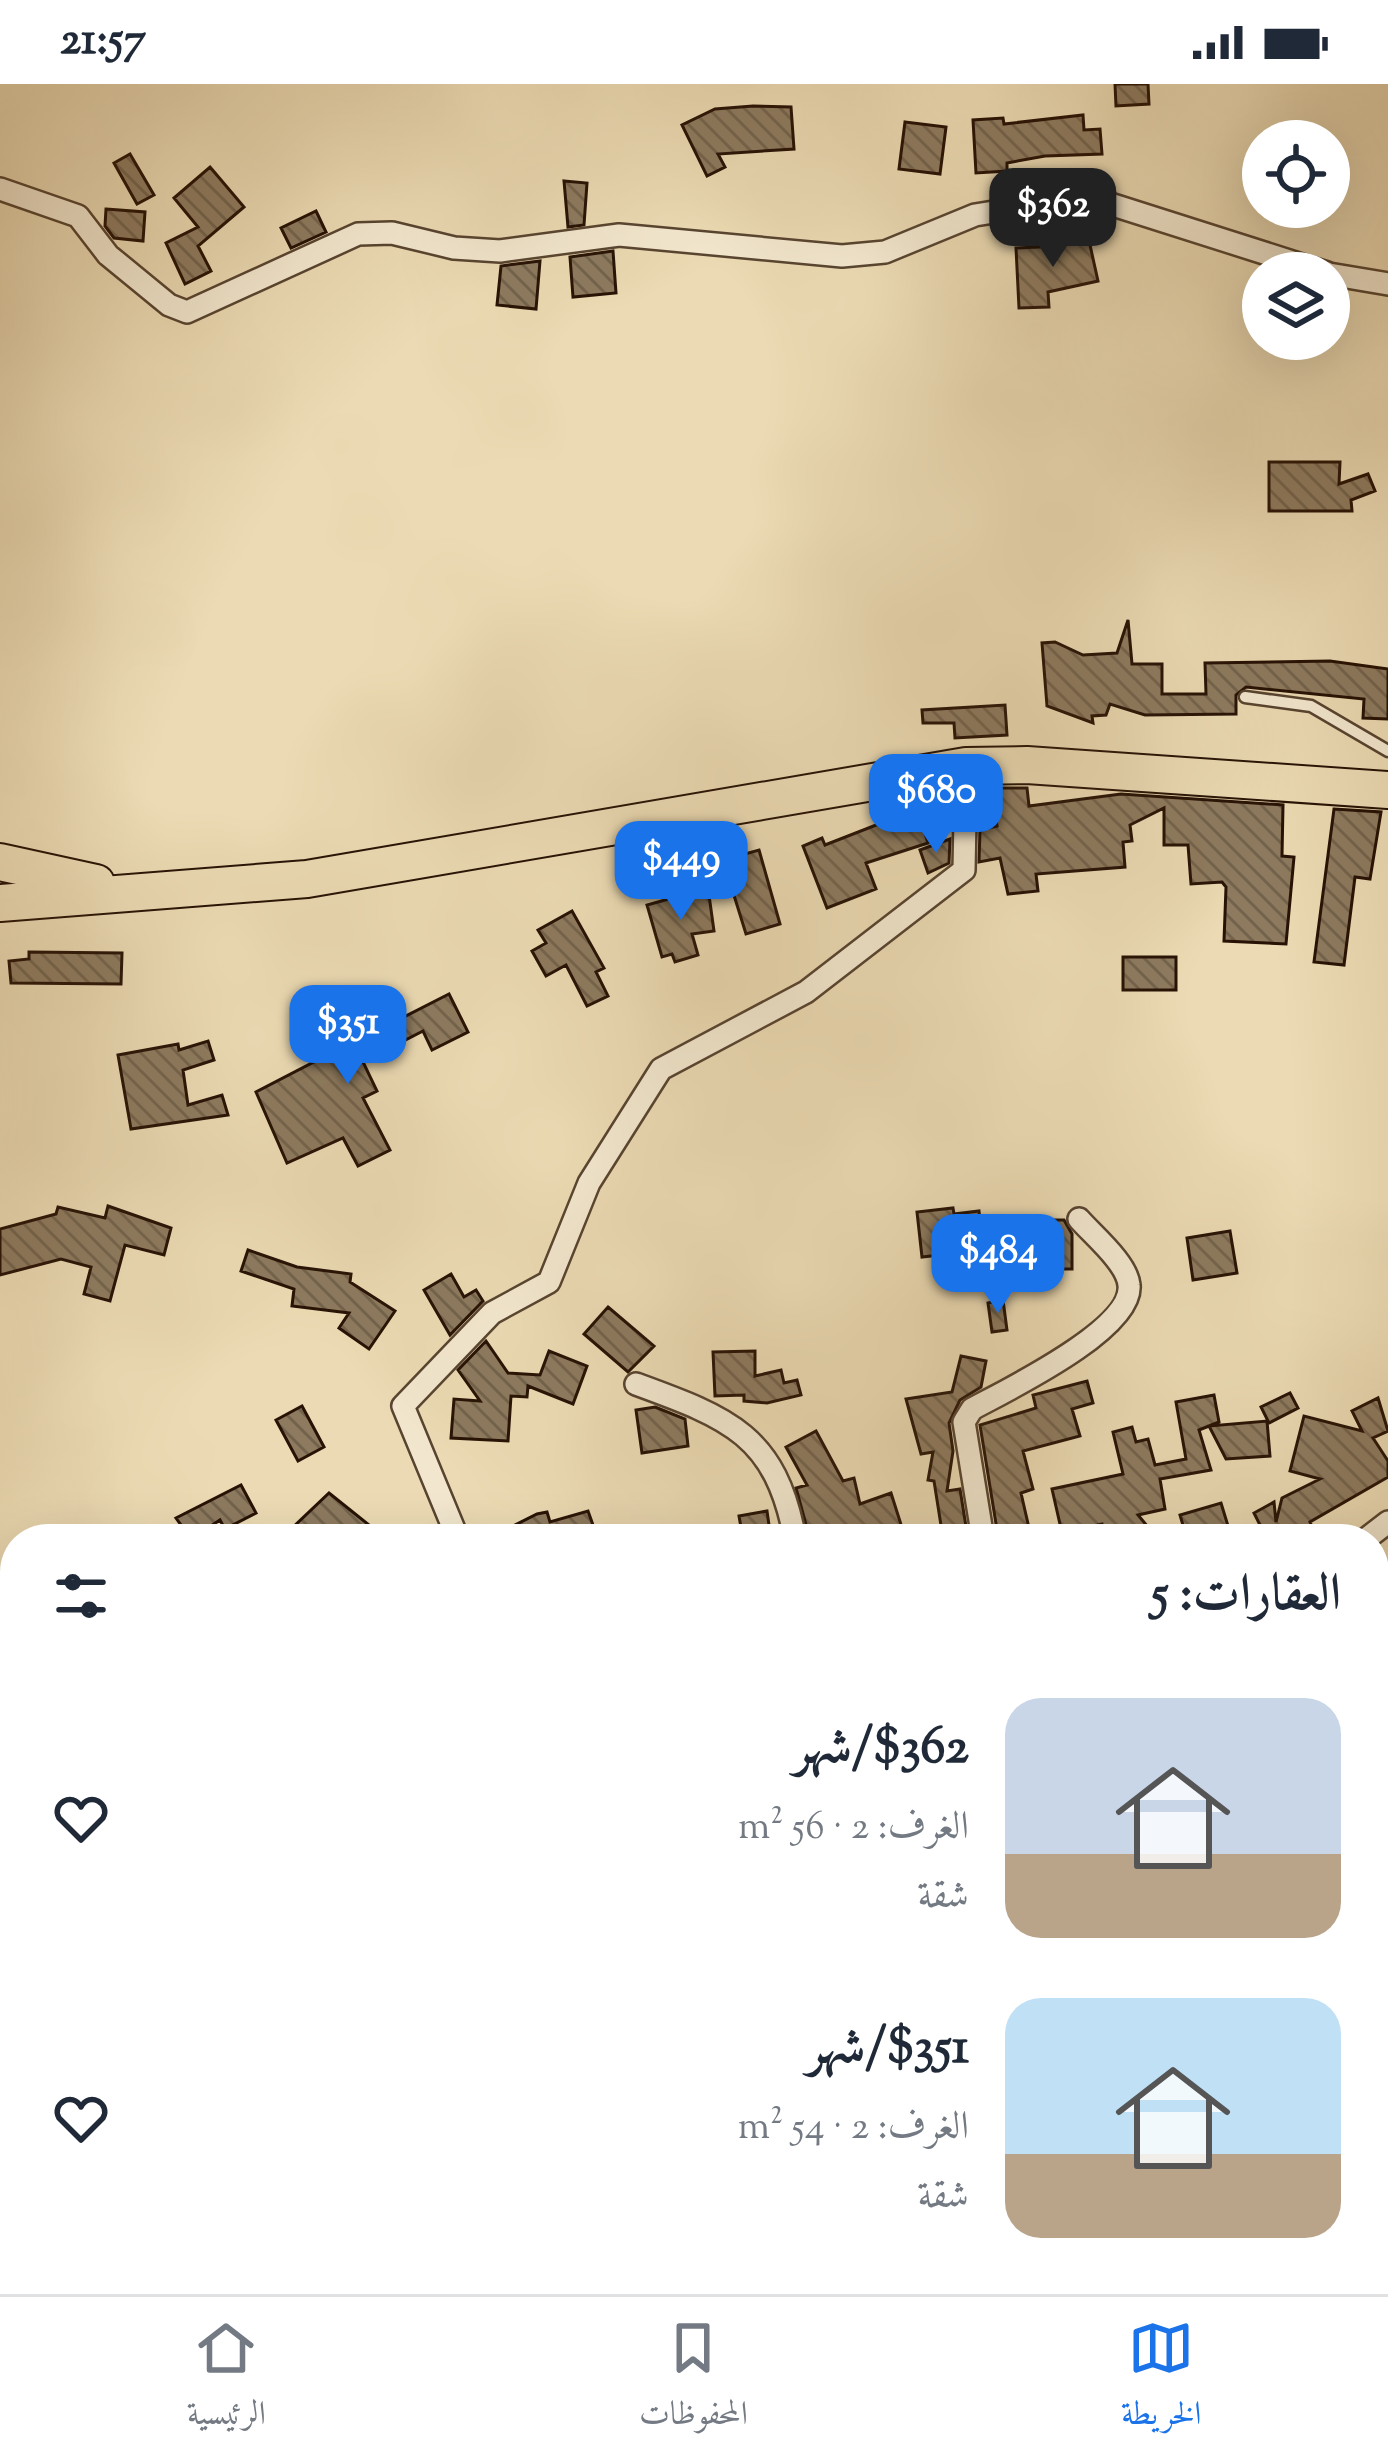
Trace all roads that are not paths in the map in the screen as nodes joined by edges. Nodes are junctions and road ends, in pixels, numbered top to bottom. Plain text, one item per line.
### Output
1 (0, 189) edge
2 (1263, 252) edge
3 (1350, 277) edge
4 (1388, 284) edge
5 (1245, 697) dead end
6 (1388, 751) edge
7 (966, 766) junction
8 (1388, 790) edge
9 (0, 862) edge
10 (135, 891) junction
11 (0, 903) edge
12 (1079, 1219) dead end
13 (636, 1384) dead end
14 (452, 1524) edge
15 (793, 1524) edge
16 (981, 1524) edge

1 - 2 street
3 - 4 street
5 - 6 lane
7 - 8 main road
7 - 10 main road
7 - 14 street
9 - 10 main road
10 - 11 main road
12 - 16 street
13 - 15 street

